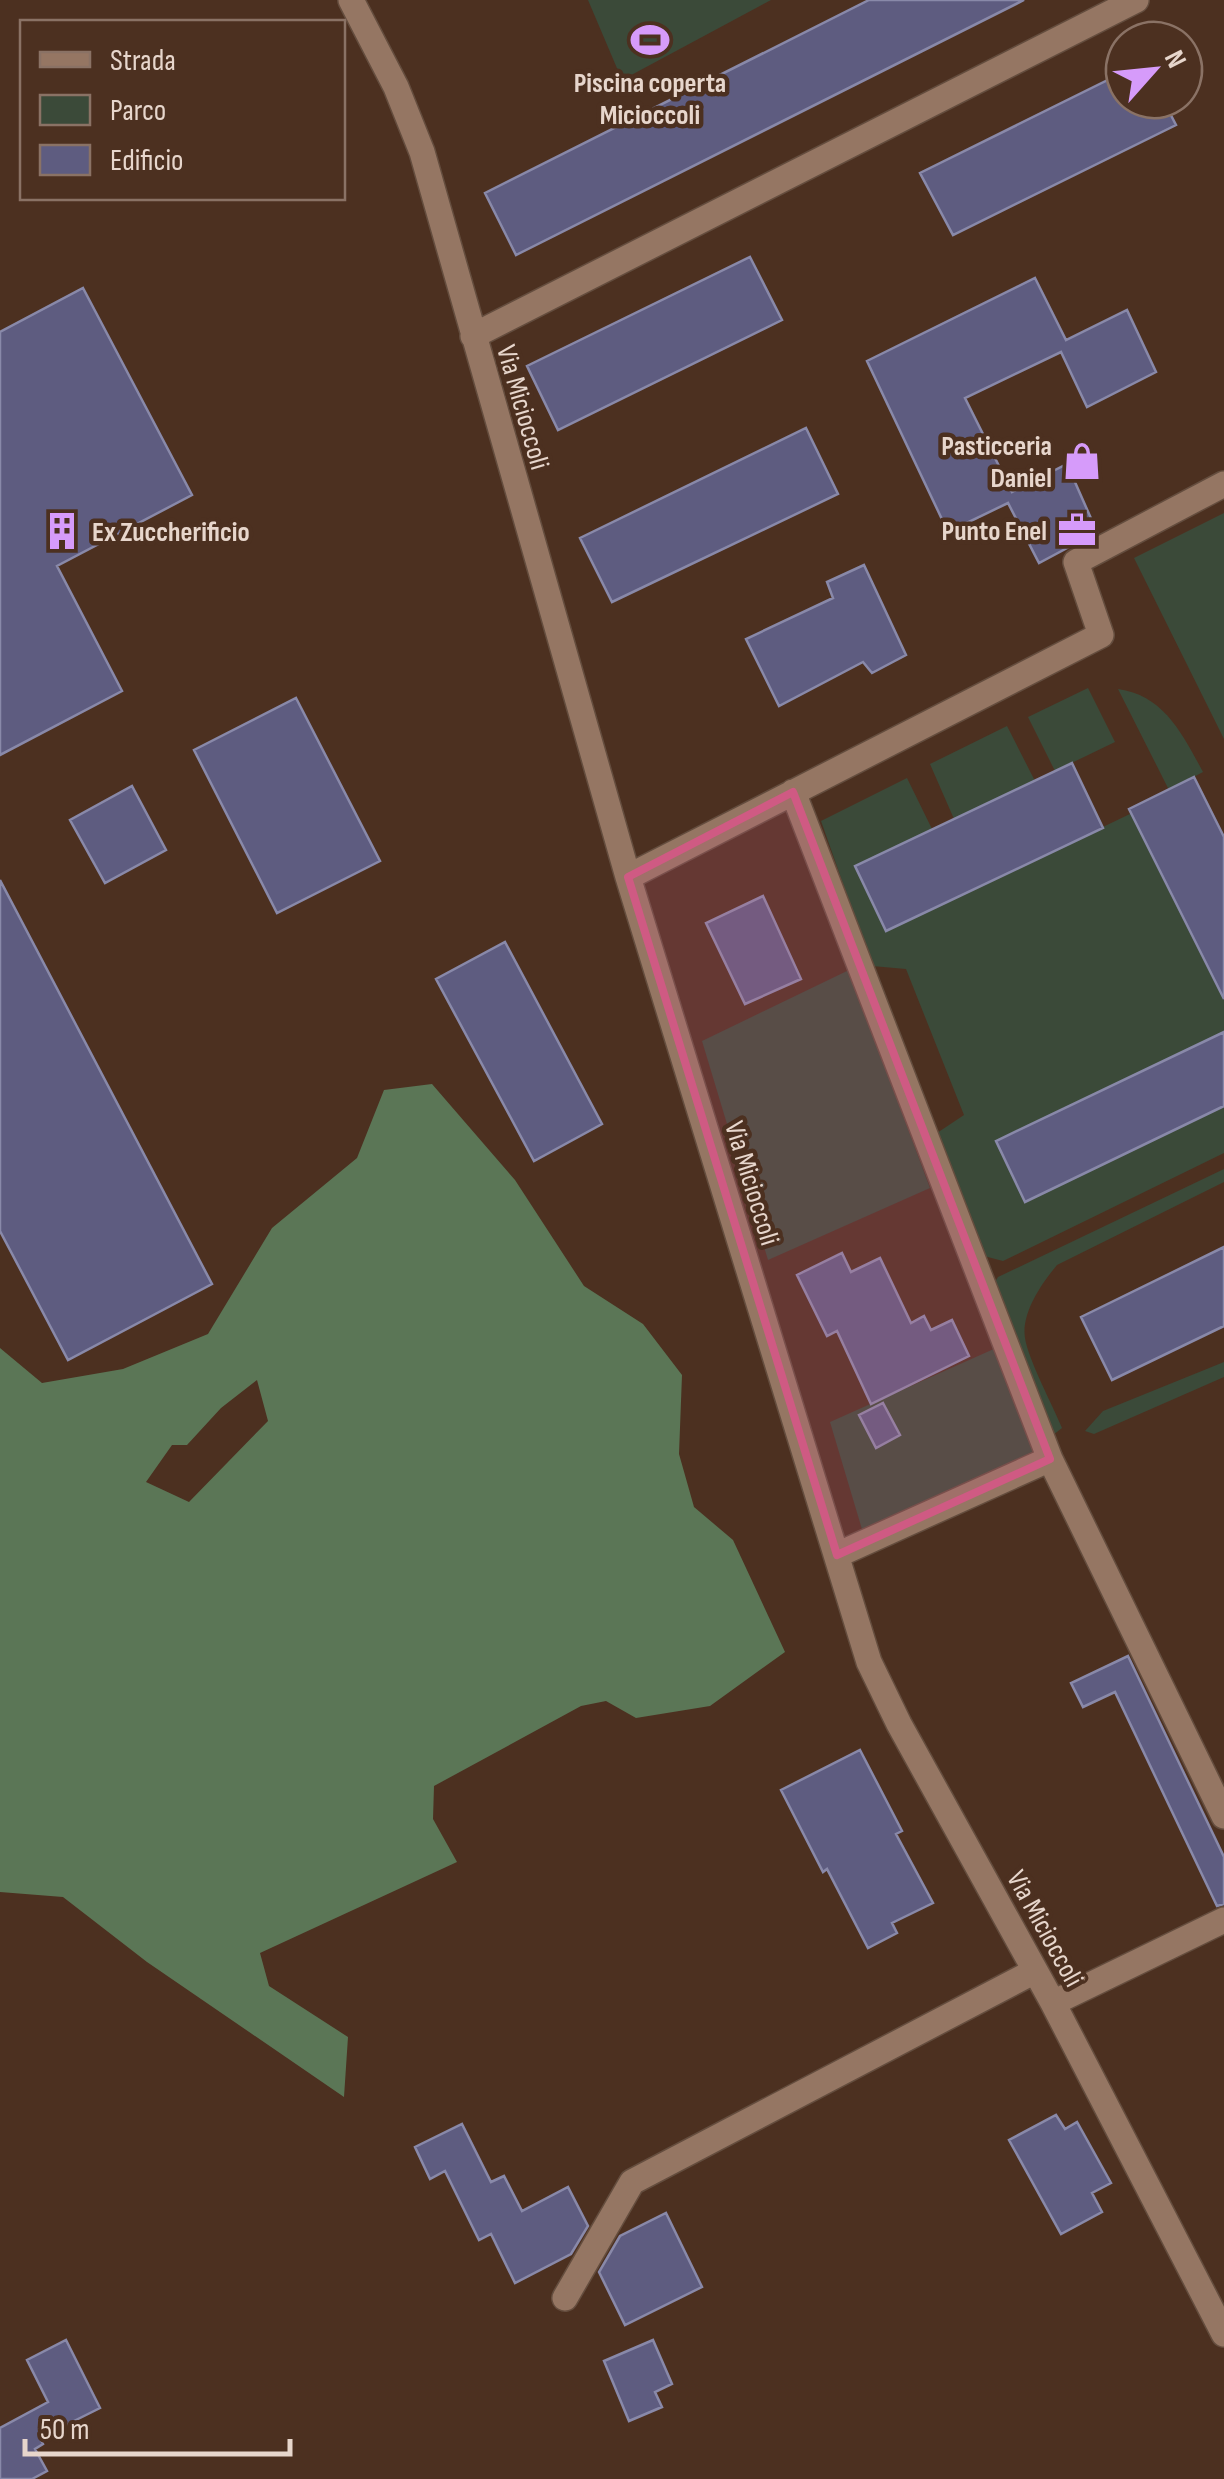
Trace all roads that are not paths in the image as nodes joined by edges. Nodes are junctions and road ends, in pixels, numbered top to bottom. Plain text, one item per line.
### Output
1 (350, 0) edge
2 (1136, 0) edge
3 (473, 336) junction
4 (1224, 484) edge
5 (793, 792) junction
6 (628, 877) junction
7 (1050, 1459) junction
8 (837, 1556) junction
9 (1224, 1816) edge
10 (1224, 1920) edge
11 (1035, 1972) junction
12 (1053, 2004) junction
13 (564, 2298) dead end
14 (1224, 2334) edge

1 - 3 street, Via Micioccoli
2 - 3 street
3 - 6 street, Via Micioccoli
4 - 5 street
5 - 6 street
5 - 7 street
6 - 8 street, Via Micioccoli
7 - 8 street
7 - 9 street
8 - 11 street, Via Micioccoli
10 - 12 street
11 - 12 street, Via Micioccoli
11 - 13 street
12 - 14 street, Via Micioccoli

